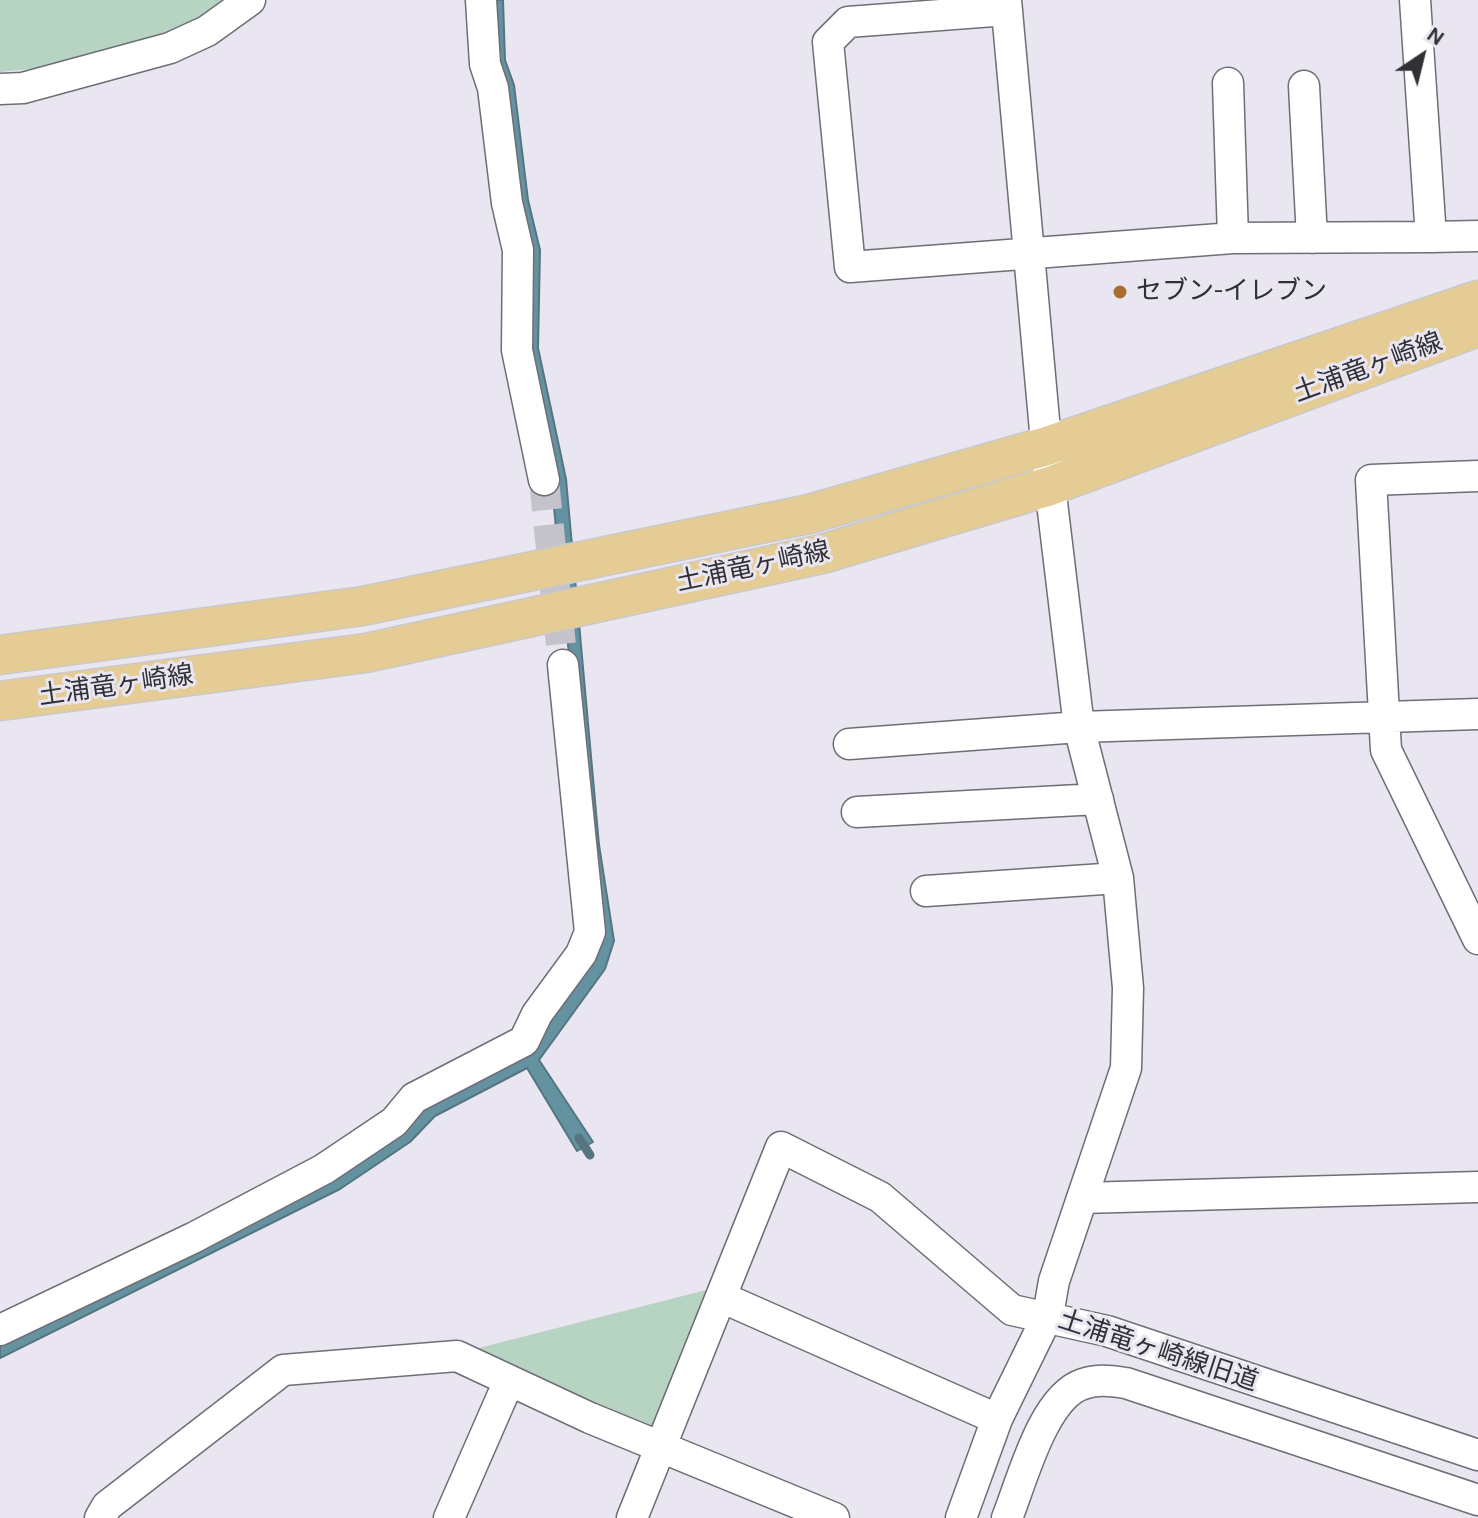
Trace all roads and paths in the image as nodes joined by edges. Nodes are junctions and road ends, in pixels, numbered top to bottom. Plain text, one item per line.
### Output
1 (250, 0) edge
2 (481, 0) edge
3 (1415, 0) edge
4 (1006, 5) edge
5 (1228, 83) dead end
6 (1304, 86) dead end
7 (0, 89) edge
8 (1478, 236) edge
9 (1431, 237) junction
10 (1233, 238) junction
11 (1312, 238) junction
12 (1030, 254) junction
13 (1478, 300) edge
14 (1478, 327) edge
15 (1047, 446) junction
16 (1478, 476) edge
17 (544, 480) tunnel mouth
18 (1050, 486) junction
19 (0, 655) edge
20 (563, 665) tunnel mouth
21 (0, 701) edge
22 (1478, 714) edge
23 (1385, 719) junction
24 (1079, 727) junction
25 (849, 744) dead end
26 (1098, 799) junction
27 (857, 812) dead end
28 (1118, 878) junction
29 (926, 891) dead end
30 (1478, 939) edge
31 (1478, 1187) edge
32 (1082, 1198) junction
33 (721, 1297) junction
34 (1048, 1315) junction
35 (0, 1330) edge
36 (508, 1383) junction
37 (997, 1419) junction
38 (661, 1446) junction
39 (1478, 1455) edge
40 (1478, 1500) edge
41 (114, 1514) edge
42 (449, 1518) edge
43 (632, 1518) edge
44 (834, 1518) edge
45 (961, 1518) edge
46 (1007, 1518) edge

1 - 7 street
2 - 17 street
3 - 9 street
4 - 12 street
4 - 12 street
5 - 10 street
6 - 11 street
8 - 9 street
9 - 11 street
10 - 11 street
10 - 12 street
12 - 15 street
13 - 15 main road, 土浦竜ヶ崎線
14 - 18 main road, 土浦竜ヶ崎線
15 - 18 street
15 - 19 main road, 土浦竜ヶ崎線
16 - 23 street
18 - 21 main road, 土浦竜ヶ崎線
18 - 24 street
20 - 35 street
22 - 23 street
23 - 24 street
23 - 30 street
24 - 25 street
24 - 26 street
26 - 27 street
26 - 28 street
28 - 29 street
28 - 32 street
31 - 32 street
32 - 34 street
33 - 34 street
33 - 37 street
33 - 38 street
34 - 37 street, 土浦竜ヶ崎線旧道
34 - 39 street, 土浦竜ヶ崎線旧道
36 - 38 street
36 - 41 street
36 - 42 street
37 - 45 street, 土浦竜ヶ崎線旧道
38 - 43 street
38 - 44 street
40 - 46 street

